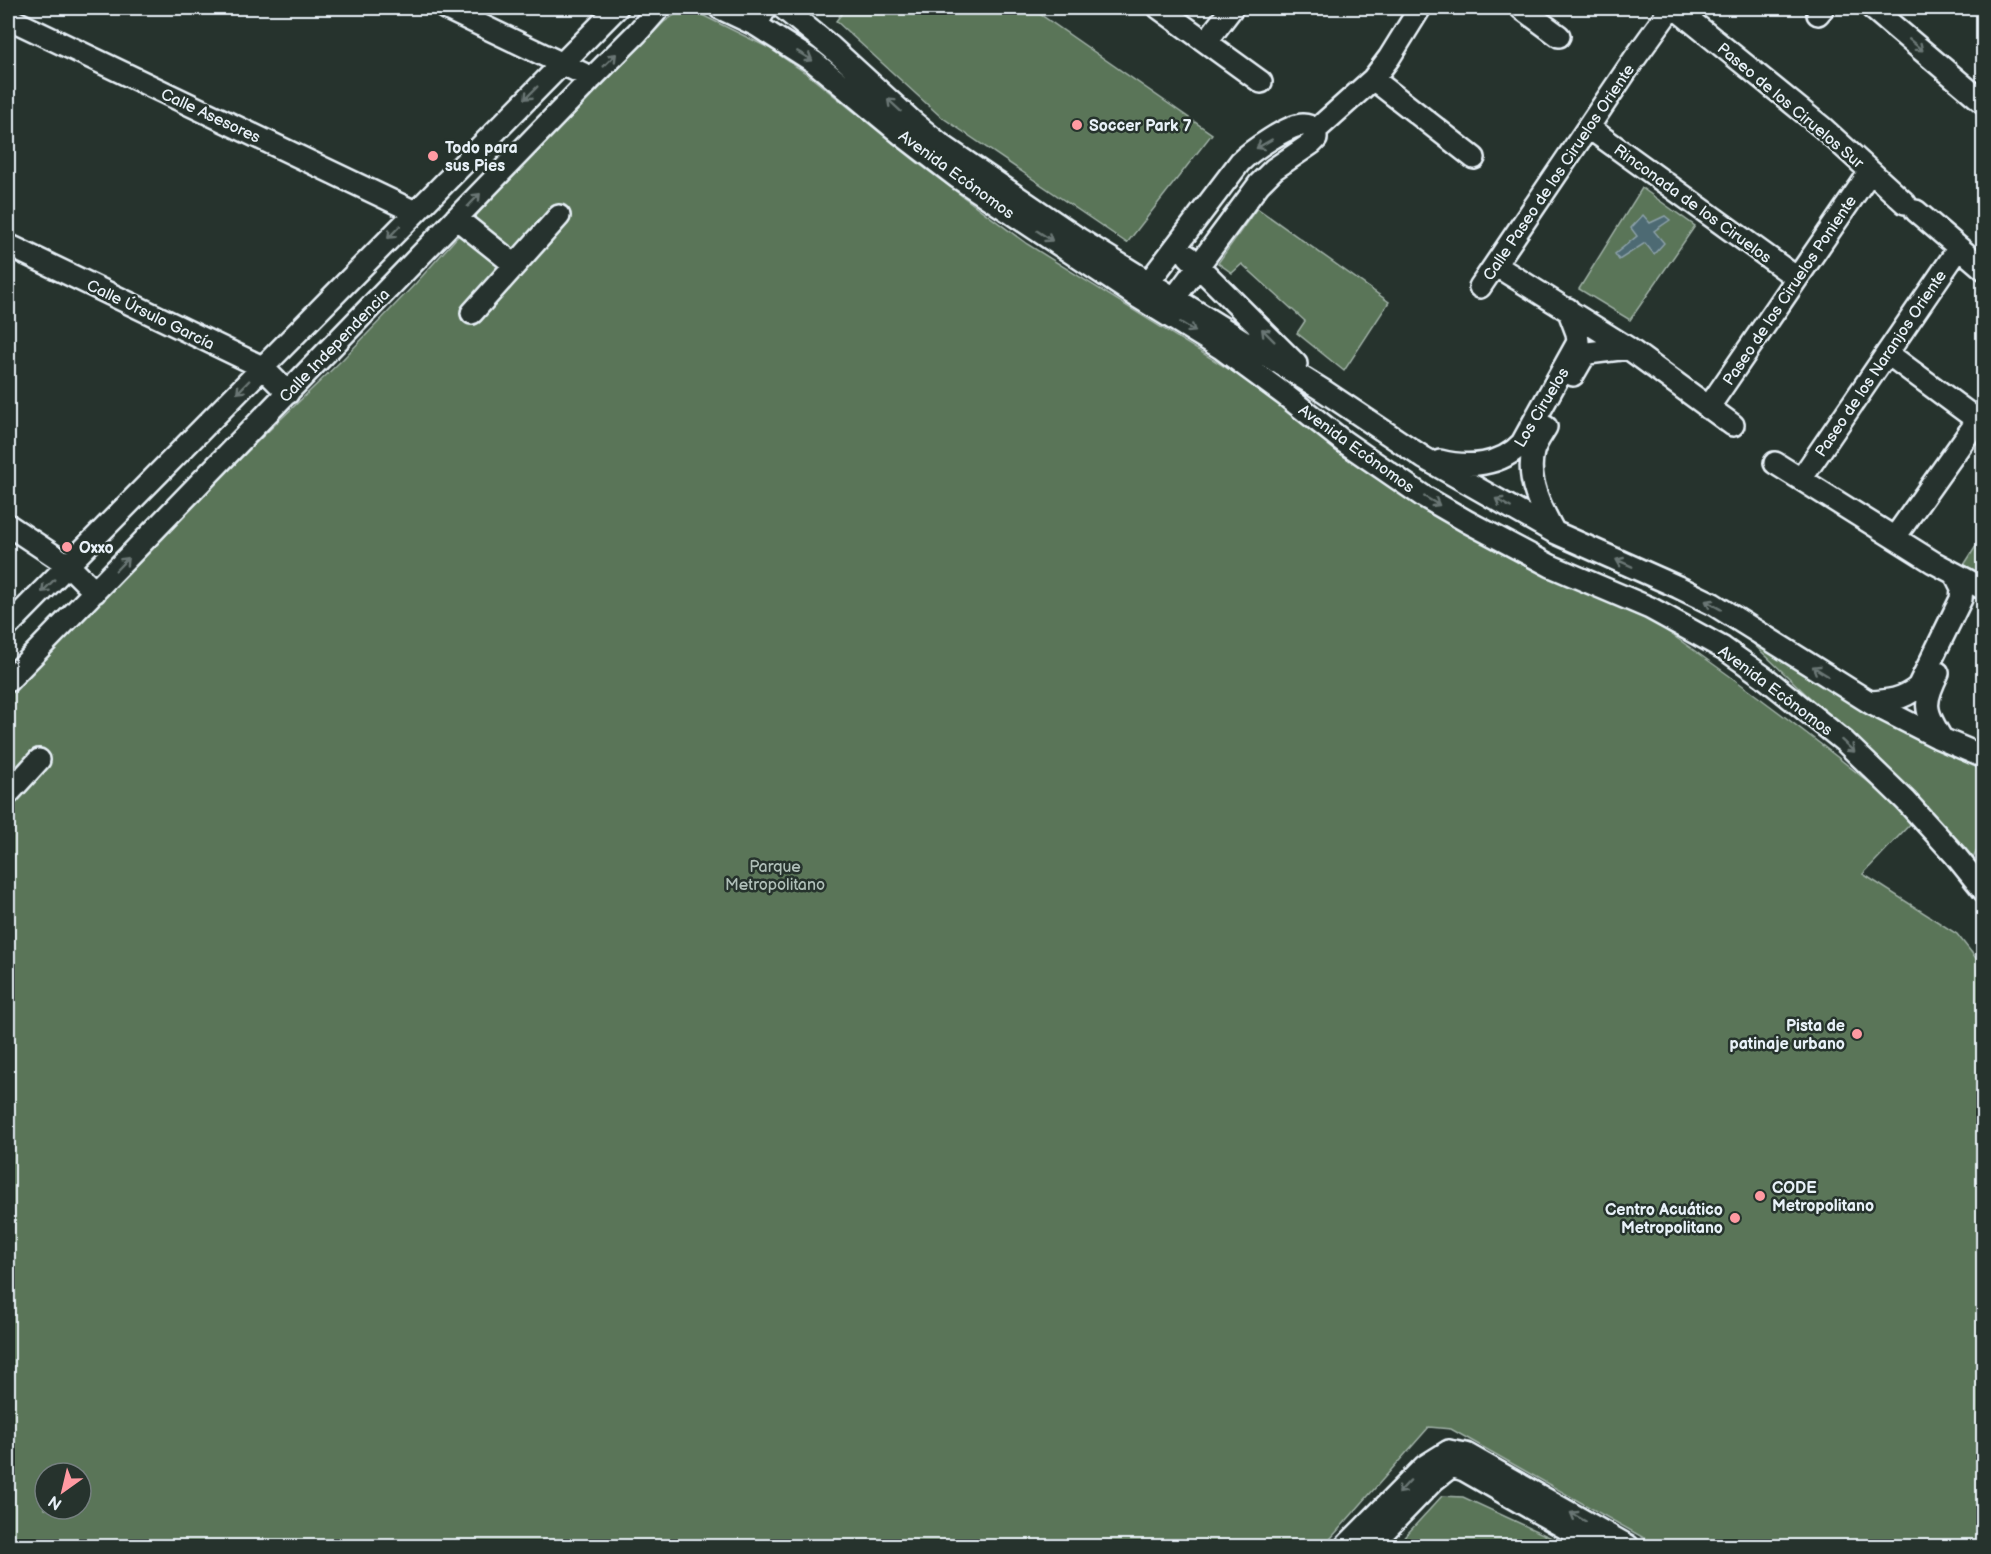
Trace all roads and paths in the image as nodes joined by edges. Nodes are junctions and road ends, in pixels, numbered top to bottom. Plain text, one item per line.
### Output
1 (445, 8) edge
2 (617, 8) edge
3 (659, 8) edge
4 (720, 8) edge
5 (783, 8) edge
6 (1159, 8) edge
7 (1232, 8) edge
8 (1420, 8) edge
9 (1521, 8) edge
10 (1673, 8) edge
11 (1872, 8) edge
12 (761, 16) edge
13 (8, 18) edge
14 (1559, 36) dead end
15 (1206, 42) junction
16 (561, 63) junction
17 (592, 78) junction
18 (1373, 79) junction
19 (1261, 82) dead end
20 (1983, 103) edge
21 (1588, 127) junction
22 (1317, 130) junction
23 (1474, 158) dead end
24 (962, 170) junction
25 (1870, 172) junction
26 (415, 212) junction
27 (559, 216) dead end
28 (456, 218) junction
29 (8, 244) edge
30 (1176, 244) junction
31 (1959, 248) junction
32 (1495, 264) junction
33 (515, 265) junction
34 (1197, 265) junction
35 (1983, 269) edge
36 (1797, 278) junction
37 (1480, 287) dead end
38 (1144, 289) junction
39 (1169, 305) junction
40 (1568, 309) junction
41 (472, 313) dead end
42 (1628, 348) junction
43 (1887, 353) junction
44 (262, 367) junction
45 (1324, 392) junction
46 (288, 393) junction
47 (1346, 406) junction
48 (1708, 408) junction
49 (1981, 423) edge
50 (1733, 425) dead end
51 (1328, 430) junction
52 (1424, 458) junction
53 (1775, 463) dead end
54 (1801, 479) junction
55 (8, 525) edge
56 (1554, 532) junction
57 (1895, 537) junction
58 (68, 565) junction
59 (1955, 574) junction
60 (1678, 587) junction
61 (1983, 589) edge
62 (95, 592) junction
63 (1983, 597) edge
64 (1664, 615) junction
65 (8, 627) edge
66 (8, 681) edge
67 (1869, 702) junction
68 (1942, 739) junction
69 (1983, 757) edge
70 (39, 760) dead end
71 (8, 793) edge
72 (1983, 891) edge
73 (1451, 1458) junction
74 (1346, 1546) edge
75 (1370, 1546) edge
76 (1597, 1546) edge
77 (1628, 1546) edge

1 - 16 street
2 - 16 street
17 -> 3 street, Calle Independencia
4 - 12 street, Avenida Ecónomos
24 -> 5 street, Avenida Ecónomos
6 - 15 street
7 - 15 street
8 - 18 street
9 - 14 street
10 - 21 street, Calle Paseo de los Ciruelos Oriente
10 - 25 street, Paseo de los Ciruelos Sur
11 -> 20 street
12 -> 24 street, Avenida Ecónomos
13 - 26 street, Calle Asesores
15 - 19 street
16 - 17 street
16 -> 26 street
28 -> 17 street, Calle Independencia
18 - 22 street
18 - 23 street
21 - 32 street, Calle Paseo de los Ciruelos Oriente
21 - 36 street, Rinconada de los Ciruelos
22 -> 30 street
22 - 34 street
24 - 38 street, Avenida Ecónomos
25 - 31 street, Paseo de los Ciruelos Sur
25 - 36 street, Paseo de los Ciruelos Poniente
26 -> 44 street
27 - 33 street
28 - 33 street
28 - 46 street, Calle Independencia
29 - 44 street, Calle Úrsulo García
30 - 34 street
30 - 38 street
31 - 35 street, Paseo de los Ciruelos Sur
31 - 43 street, Paseo de los Naranjos Oriente
32 - 37 street, Calle Paseo de los Ciruelos Oriente
32 - 40 street
33 - 41 street
34 - 39 street
45 -> 34 street
36 - 48 street, Paseo de los Ciruelos Poniente
38 - 39 street, Avenida Ecónomos
39 - 45 street, Avenida Ecónomos
39 -> 51 street, Avenida Ecónomos
40 - 42 street
40 - 52 street, Los Ciruelos
42 - 48 street
42 - 56 street, Los Ciruelos
43 - 49 street
43 - 54 street, Paseo de los Naranjos Oriente
44 - 46 street, Calle Úrsulo García
44 -> 58 street
45 - 47 street, Avenida Ecónomos
62 -> 46 street, Calle Independencia
47 - 51 street
47 - 52 street, Avenida Ecónomos
48 - 50 street
49 - 57 street
51 -> 64 street, Avenida Ecónomos
56 -> 52 street, Avenida Ecónomos
53 - 54 street
54 - 57 street
55 - 58 street
60 -> 56 street, Avenida Ecónomos
57 - 59 street
58 - 62 street
58 -> 65 street
59 - 61 street
59 - 67 street
60 - 64 street
67 -> 60 street, Avenida Ecónomos
62 - 66 street, Calle Independencia
63 - 68 street
64 -> 72 street, Avenida Ecónomos
67 - 68 street, Avenida Ecónomos
68 - 69 street, Avenida Ecónomos
70 - 71 street
73 -> 74 street
73 - 75 street
73 - 76 street
77 -> 73 street

